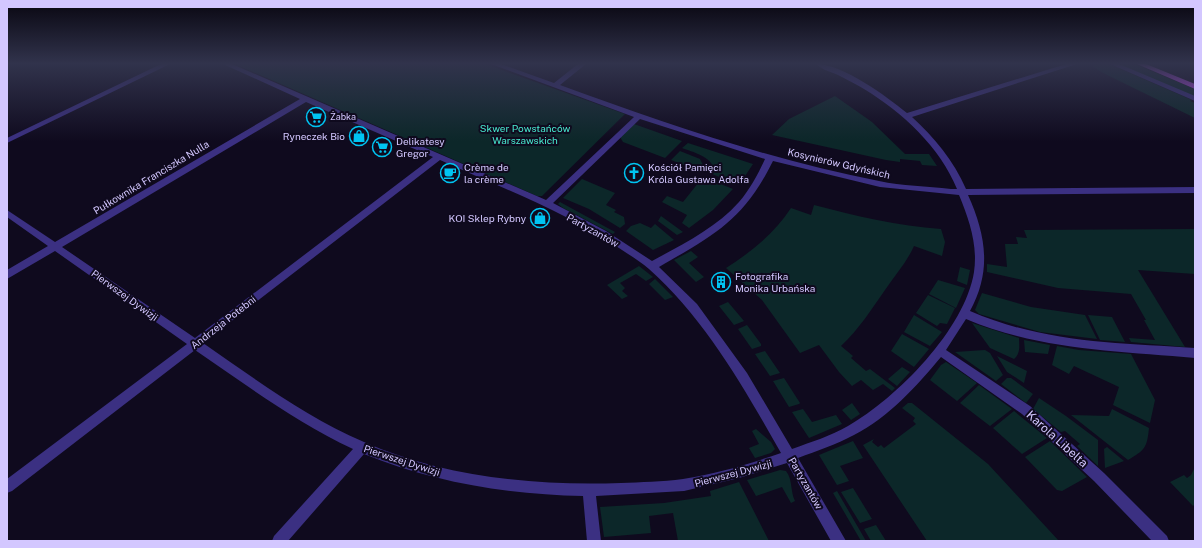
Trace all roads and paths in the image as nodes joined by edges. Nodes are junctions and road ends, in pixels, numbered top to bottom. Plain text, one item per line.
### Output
1 (114, 90) edge
2 (284, 90) edge
3 (565, 90) edge
4 (867, 90) edge
5 (992, 90) edge
6 (1173, 90) edge
7 (306, 99) junction
8 (1195, 99) edge
9 (639, 116) junction
10 (907, 116) junction
11 (7, 141) edge
12 (439, 156) junction
13 (770, 158) junction
14 (1195, 190) edge
15 (964, 192) junction
16 (547, 204) junction
17 (7, 213) edge
18 (56, 246) junction
19 (652, 266) junction
20 (7, 275) edge
21 (964, 313) junction
22 (194, 344) junction
23 (940, 351) junction
24 (1195, 353) edge
25 (362, 447) junction
26 (791, 456) junction
27 (7, 487) edge
28 (590, 491) junction
29 (279, 541) edge
30 (594, 541) edge
31 (839, 541) edge
32 (1162, 541) edge

1 - 11 street
2 - 7 street, Partyzantów
3 - 9 street, Kosynierów Gdyńskich
4 - 10 street, Pierwszej Dywizji
5 - 10 street
6 - 8 street
7 - 12 street, Partyzantów
7 - 18 street, Pułkownika Franciszka Nulla
9 - 13 street, Kosynierów Gdyńskich
9 - 16 street
10 - 15 street, Pierwszej Dywizji
12 - 16 street, Partyzantów
12 - 22 street, Andrzeja Potebni
13 - 15 street, Kosynierów Gdyńskich
13 - 19 street
14 - 15 street, Kosynierów Gdyńskich
15 - 21 street, Pierwszej Dywizji
16 - 19 street, Partyzantów
17 - 18 street, Pierwszej Dywizji
18 - 20 street, Pułkownika Franciszka Nulla
18 - 22 street, Pierwszej Dywizji
19 - 26 street, Partyzantów
21 - 23 street, Pierwszej Dywizji
21 - 24 street
22 - 25 street, Pierwszej Dywizji
22 - 27 street, Andrzeja Potebni
23 - 26 street, Pierwszej Dywizji
23 - 32 street, Karola Libelta
25 - 28 street, Pierwszej Dywizji
25 - 29 street
26 - 28 street, Pierwszej Dywizji
26 - 31 street, Partyzantów
28 - 30 street

